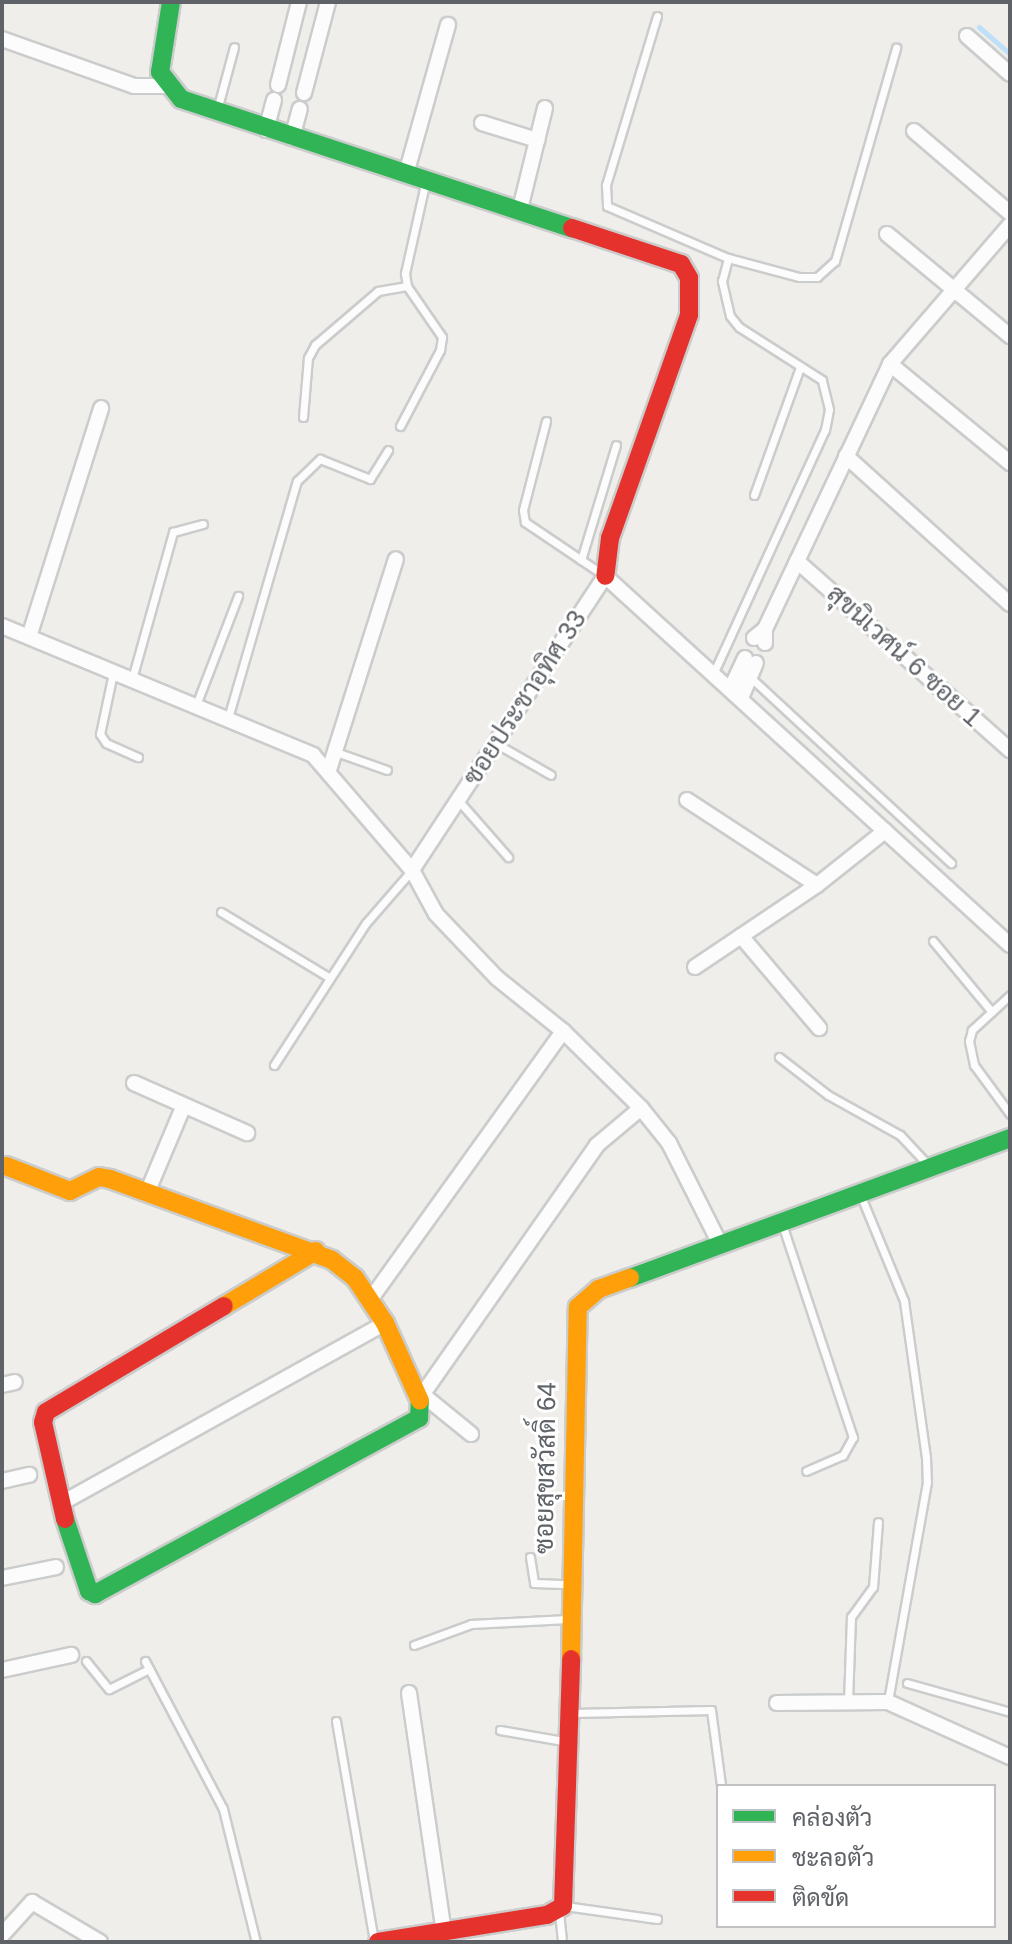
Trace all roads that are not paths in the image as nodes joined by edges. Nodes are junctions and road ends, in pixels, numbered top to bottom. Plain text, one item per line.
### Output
1 (171, 2) edge
2 (299, 2) edge
3 (328, 2) edge
4 (657, 16) dead end
5 (448, 25) dead end
6 (967, 36) dead end
7 (2, 39) edge
8 (234, 47) dead end
9 (896, 48) dead end
10 (283, 67) junction
11 (309, 74) junction
12 (1010, 74) edge
13 (168, 86) junction
14 (304, 93) dead end
15 (545, 108) dead end
16 (300, 109) dead end
17 (216, 114) junction
18 (482, 123) dead end
19 (266, 130) junction
20 (914, 131) dead end
21 (292, 138) junction
22 (537, 140) junction
23 (406, 174) junction
24 (426, 180) junction
25 (520, 209) junction
26 (1010, 213) edge
27 (1010, 225) edge
28 (887, 234) dead end
29 (728, 258) junction
30 (407, 286) junction
31 (954, 289) junction
32 (1010, 336) edge
33 (890, 364) junction
34 (800, 367) junction
35 (101, 408) dead end
36 (303, 417) dead end
37 (546, 421) dead end
38 (400, 426) dead end
39 (616, 445) dead end
40 (388, 450) dead end
41 (846, 456) junction
42 (1010, 463) edge
43 (754, 495) dead end
44 (203, 524) dead end
45 (396, 559) dead end
46 (581, 560) junction
47 (797, 561) junction
48 (605, 576) junction
49 (238, 596) dead end
50 (1010, 604) edge
51 (2, 626) edge
52 (29, 637) junction
53 (761, 637) dead end
54 (748, 666) joint
55 (714, 672) junction
56 (113, 673) junction
57 (132, 679) junction
58 (736, 693) junction
59 (196, 705) junction
60 (228, 718) junction
61 (495, 743) junction
62 (1010, 750) edge
63 (335, 751) junction
64 (138, 757) dead end
65 (329, 770) junction
66 (387, 770) dead end
67 (551, 775) dead end
68 (458, 800) junction
69 (687, 800) dead end
70 (885, 831) junction
71 (508, 857) dead end
72 (951, 863) dead end
73 (412, 870) junction
74 (817, 885) junction
75 (221, 912) dead end
76 (741, 936) junction
77 (933, 941) dead end
78 (1010, 945) edge
79 (695, 967) dead end
80 (330, 978) junction
81 (1010, 995) edge
82 (992, 1012) junction
83 (819, 1028) dead end
84 (563, 1031) junction
85 (779, 1057) dead end
86 (274, 1065) dead end
87 (134, 1083) dead end
88 (184, 1105) junction
89 (641, 1108) junction
90 (1010, 1114) edge
91 (247, 1133) dead end
92 (1010, 1138) edge
93 (6, 1166) dead end
94 (930, 1168) junction
95 (147, 1193) junction
96 (860, 1194) junction
97 (782, 1223) junction
98 (721, 1246) junction
99 (316, 1251) junction
100 (370, 1300) junction
101 (385, 1323) junction
102 (422, 1396) junction
103 (471, 1434) dead end
104 (806, 1471) dead end
105 (29, 1475) dead end
106 (2, 1481) edge
107 (60, 1504) junction
108 (878, 1522) dead end
109 (530, 1557) dead end
110 (56, 1567) dead end
111 (2, 1578) edge
112 (571, 1583) junction
113 (571, 1619) junction
114 (414, 1645) dead end
115 (71, 1655) dead end
116 (86, 1661) dead end
117 (145, 1661) dead end
118 (149, 1669) junction
119 (2, 1670) edge
120 (907, 1683) dead end
121 (409, 1693) dead end
122 (848, 1702) junction
123 (888, 1702) junction
124 (777, 1703) dead end
125 (1010, 1712) edge
126 (571, 1713) junction
127 (336, 1721) dead end
128 (500, 1730) dead end
129 (571, 1743) junction
130 (1010, 1757) edge
131 (721, 1784) edge
132 (561, 1909) junction
133 (657, 1919) dead end
134 (444, 1932) junction
135 (2, 1935) edge
136 (100, 1942) edge
137 (256, 1942) edge
138 (376, 1942) edge
139 (562, 1942) edge

1 - 13 street
2 - 10 street
3 - 11 street
4 - 29 lane
5 - 23 street
6 - 12 street
7 - 13 street
8 - 17 lane
9 - 29 lane
10 - 11 street
10 - 19 street
11 - 14 street
13 - 17 street
15 - 22 street
16 - 21 street
17 - 19 street
18 - 22 street
19 - 21 street
20 - 26 street
21 - 23 street
22 - 25 street
23 - 24 street
24 - 25 street
24 - 30 lane
25 - 48 street
27 - 31 street
28 - 31 street
29 - 34 lane
30 - 36 lane
30 - 38 lane
31 - 32 street
31 - 33 street
33 - 41 street
33 - 42 street
34 - 43 lane
34 - 55 lane
35 - 52 street
37 - 46 lane
39 - 46 lane
40 - 60 lane
41 - 47 street
41 - 50 street
44 - 57 lane
45 - 63 street
46 - 48 lane
47 - 53 street
47 - 62 street, สุขนิเวศน์ 6 ซอย 1
48 - 55 street
48 - 61 street, ซอยประชาอุทิศ 33
49 - 59 lane
51 - 52 street
52 - 56 street
54 - 58 street
54 - 72 lane
55 - 58 street
56 - 57 street
56 - 64 lane
57 - 59 street
58 - 70 street
59 - 60 street
60 - 65 street
61 - 67 lane
61 - 68 street, ซอยประชาอุทิศ 33
63 - 65 street
63 - 66 lane
65 - 73 street
68 - 71 lane
68 - 73 street, ซอยประชาอุทิศ 33
69 - 74 street
70 - 74 street
70 - 78 street
73 - 80 lane
73 - 84 street
74 - 76 street
75 - 80 lane
76 - 79 street
76 - 83 street
77 - 82 lane
80 - 86 lane
81 - 82 lane
82 - 90 lane
84 - 89 street
84 - 100 street
85 - 94 lane
87 - 88 street
88 - 91 street
88 - 95 street
89 - 98 street
89 - 102 street
92 - 94 street, ซอยสุขสวัสดิ์ 64
93 - 95 street
94 - 96 street, ซอยสุขสวัสดิ์ 64
95 - 99 street
96 - 97 street, ซอยสุขสวัสดิ์ 64
96 - 123 lane
97 - 98 street, ซอยสุขสวัสดิ์ 64
97 - 104 lane
98 - 112 street, ซอยสุขสวัสดิ์ 64
99 - 100 street
99 - 107 street
100 - 101 street
101 - 102 street
101 - 107 street
102 - 103 street
102 - 107 street
105 - 106 street
108 - 122 lane
109 - 112 lane
110 - 111 street
112 - 113 street, ซอยสุขสวัสดิ์ 64
113 - 114 lane
113 - 126 street, ซอยสุขสวัสดิ์ 64
115 - 119 street
116 - 118 lane
117 - 118 lane
118 - 137 lane
120 - 125 lane
121 - 134 street
122 - 123 street
122 - 124 street
123 - 130 street
126 - 129 street, ซอยสุขสวัสดิ์ 64
126 - 131 lane
127 - 138 lane
128 - 129 lane
129 - 132 street, ซอยสุขสวัสดิ์ 64
132 - 133 lane
132 - 134 street
132 - 139 lane
134 - 138 street
135 - 136 street

